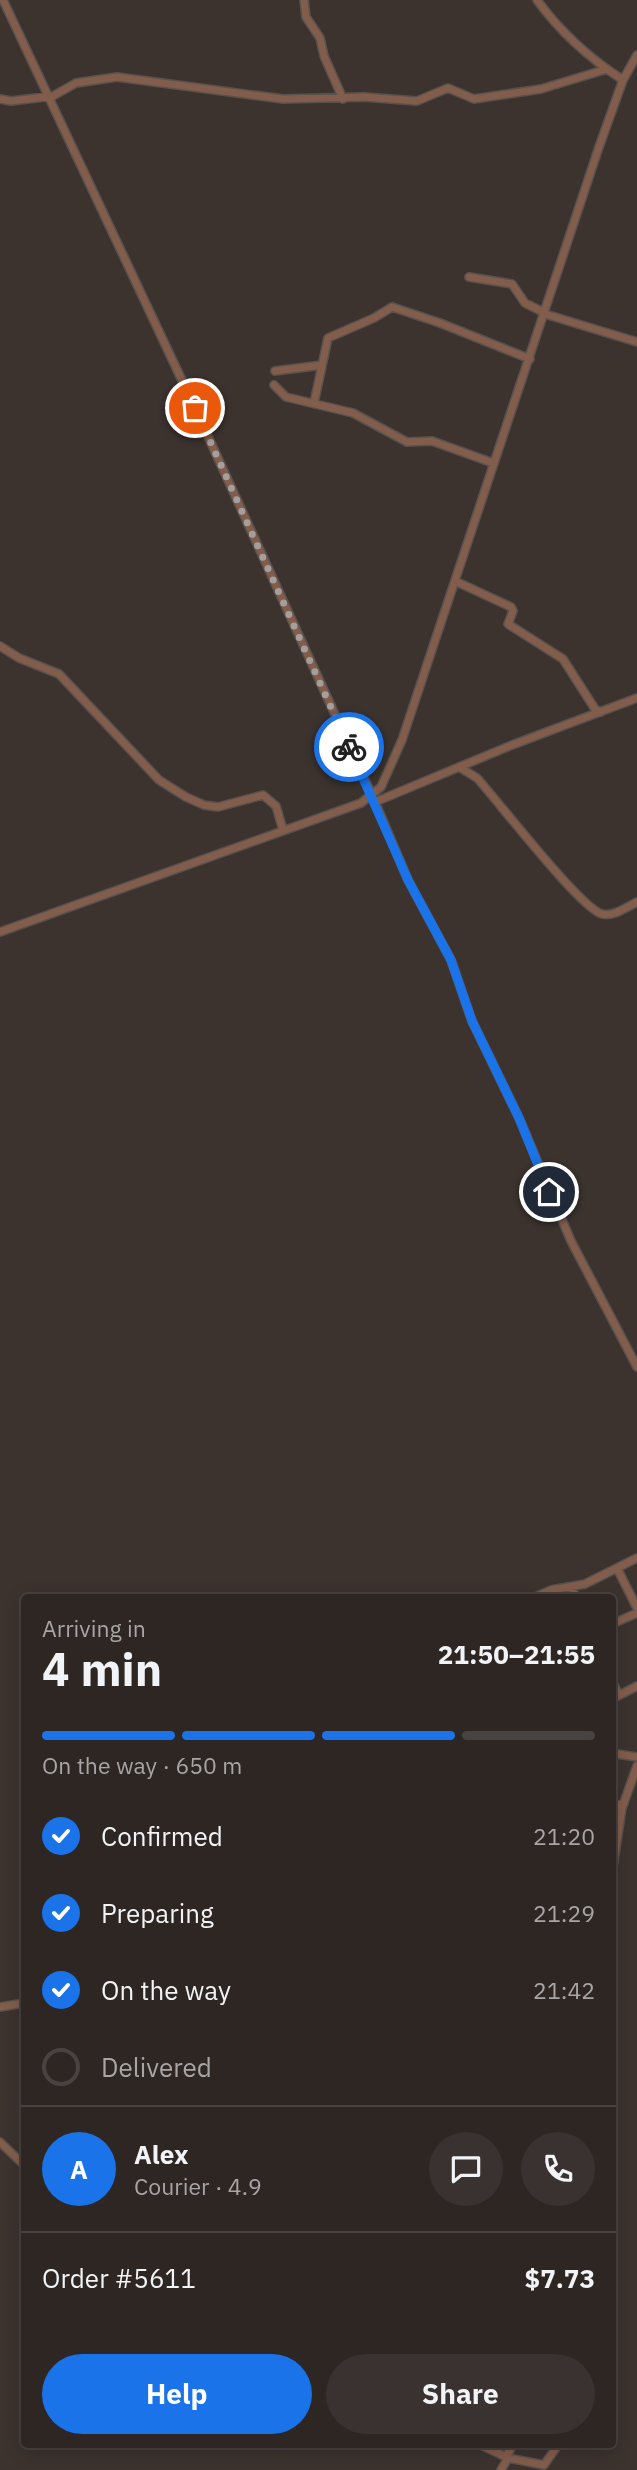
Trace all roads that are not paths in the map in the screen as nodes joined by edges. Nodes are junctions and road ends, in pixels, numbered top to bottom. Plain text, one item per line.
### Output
1 (3, 0) edge
2 (304, 0) edge
3 (537, 0) edge
4 (637, 55) edge
5 (607, 69) junction
6 (623, 80) junction
7 (47, 96) junction
8 (0, 99) edge
9 (343, 99) junction
10 (469, 277) dead end
11 (545, 313) junction
12 (637, 342) edge
13 (530, 359) junction
14 (322, 365) junction
15 (275, 372) dead end
16 (274, 385) dead end
17 (314, 403) junction
18 (493, 463) junction
19 (455, 581) junction
20 (0, 646) edge
21 (637, 698) edge
22 (601, 712) junction
23 (458, 767) junction
24 (374, 799) junction
25 (283, 830) junction
26 (637, 902) edge
27 (0, 932) edge
28 (637, 1367) edge
29 (637, 1558) edge
30 (617, 1568) junction
31 (572, 1587) junction
32 (542, 1594) edge
33 (575, 1594) edge
34 (637, 1610) edge
35 (616, 1623) edge
36 (637, 1686) edge
37 (616, 1697) edge
38 (616, 1753) edge
39 (637, 1757) edge
40 (637, 1766) edge
41 (624, 1803) junction
42 (616, 1806) edge
43 (616, 1839) edge
44 (21, 2004) edge
45 (0, 2007) edge
46 (0, 2142) edge
47 (21, 2162) edge
48 (486, 2448) edge
49 (556, 2448) edge
50 (504, 2460) edge

1 - 7 street
2 - 9 street
3 - 5 street
4 - 6 street
5 - 6 street
5 - 9 street
6 - 11 street
7 - 8 street
7 - 9 street
7 - 24 street
10 - 11 street
11 - 12 street
11 - 13 street
13 - 14 street
13 - 18 street
14 - 15 street
14 - 17 street
16 - 17 street
17 - 18 street
18 - 19 street
19 - 22 street
19 - 24 street
20 - 25 street
21 - 22 street
22 - 23 street
23 - 24 street
23 - 26 street
24 - 25 street
24 - 28 street
25 - 27 street
29 - 30 street
30 - 31 street
30 - 34 street
31 - 32 street
31 - 33 street
34 - 35 street
36 - 37 street
38 - 39 street
40 - 41 street
41 - 42 street
41 - 43 street
44 - 45 street
46 - 47 street
48 - 50 street
49 - 50 street

